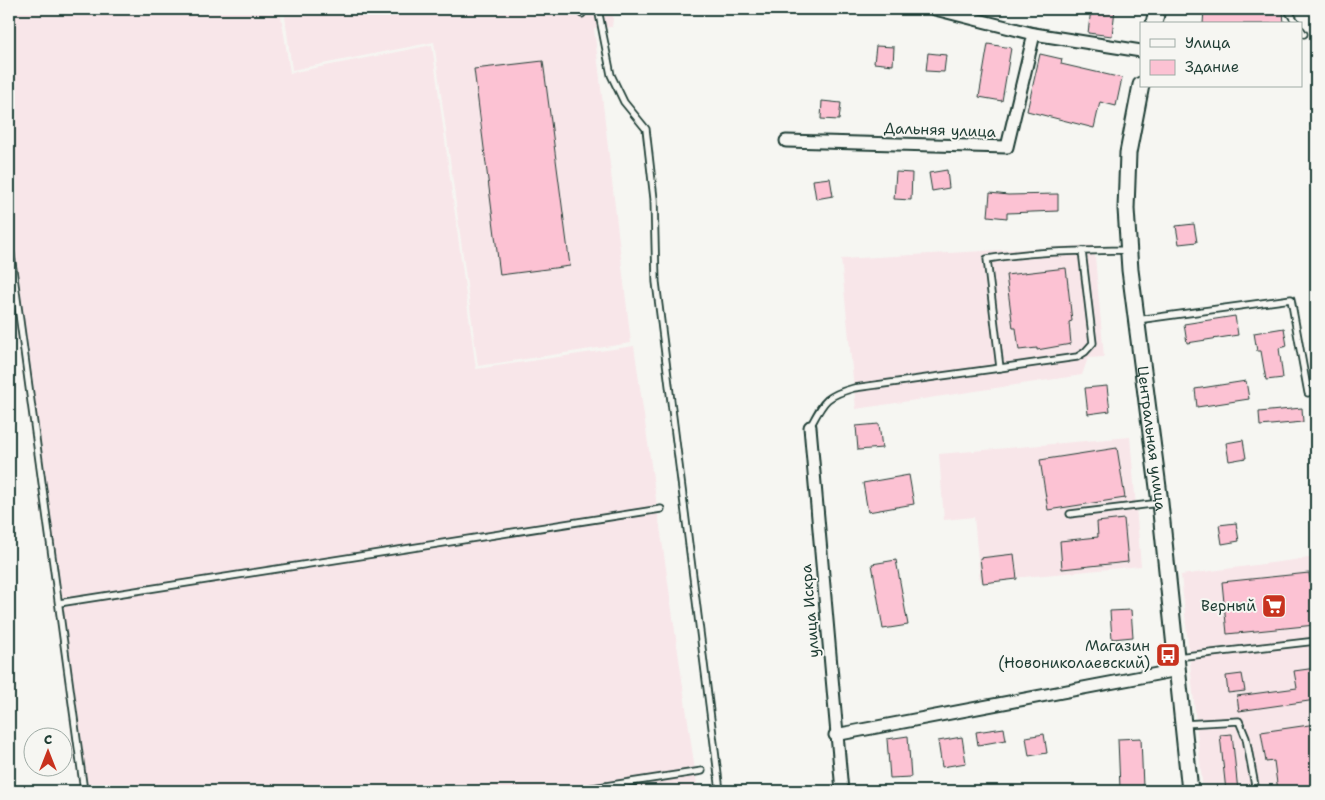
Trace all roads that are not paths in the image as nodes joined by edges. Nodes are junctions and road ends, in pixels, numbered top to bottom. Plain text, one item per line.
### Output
1 (598, 9) edge
2 (935, 9) edge
3 (1157, 9) edge
4 (1287, 9) edge
5 (1154, 22) edge
6 (1296, 22) edge
7 (1034, 34) junction
8 (1140, 51) edge
9 (1140, 88) edge
10 (786, 141) dead end
11 (9, 240) edge
12 (1129, 250) junction
13 (1082, 251) junction
14 (1137, 320) junction
15 (1000, 368) junction
16 (1308, 393) dead end
17 (810, 427) joint
18 (1160, 502) junction
19 (661, 510) dead end
20 (1070, 514) dead end
21 (58, 603) junction
22 (1316, 641) edge
23 (1178, 664) junction
24 (1183, 724) junction
25 (835, 735) junction
26 (702, 771) dead end
27 (84, 791) edge
28 (573, 791) edge
29 (720, 791) edge
30 (842, 791) edge
31 (1190, 791) edge
32 (1256, 791) edge

1 - 29 lane
2 - 7 street
3 - 5 main road
4 - 6 lane
7 - 8 street
7 - 10 street, Дальняя улица
9 - 12 main road, Центральная улица
11 - 21 lane
12 - 13 lane
12 - 14 main road, Центральная улица
13 - 15 lane
13 - 15 lane
14 - 16 lane
14 - 18 main road, Центральная улица
15 - 17 lane
17 - 25 street, улица Искра
18 - 20 lane
18 - 23 main road, Центральная улица
19 - 21 lane
21 - 27 lane
22 - 23 lane
23 - 24 main road, Центральная улица
23 - 25 street
24 - 31 main road, Центральная улица
24 - 32 lane
25 - 30 street, улица Искра
26 - 28 lane

